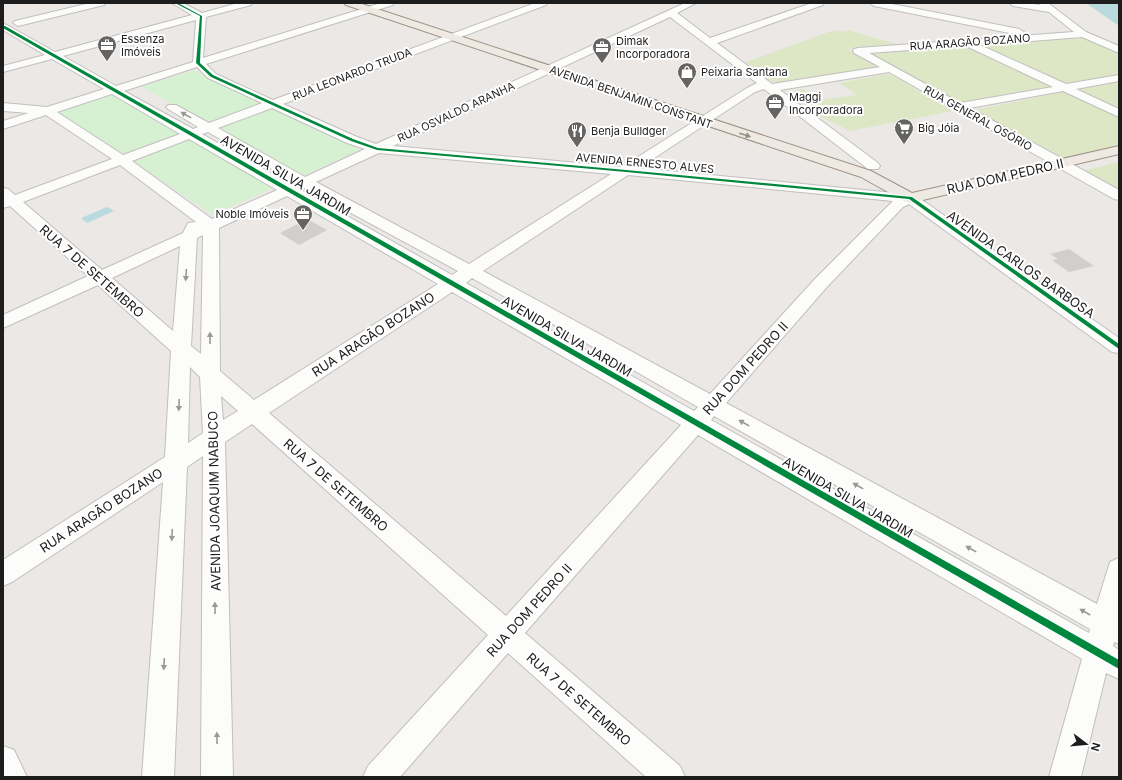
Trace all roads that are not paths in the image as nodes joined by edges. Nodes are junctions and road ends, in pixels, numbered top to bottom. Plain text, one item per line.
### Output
1 (101, 3) edge
2 (176, 3) edge
3 (192, 3) edge
4 (248, 3) edge
5 (349, 3) edge
6 (543, 3) edge
7 (692, 3) edge
8 (820, 3) edge
9 (874, 3) edge
10 (1013, 3) edge
11 (1042, 3) edge
12 (376, 6) edge
13 (672, 9) junction
14 (1050, 10) junction
15 (201, 16) junction
16 (214, 16) junction
17 (9, 24) edge
18 (1083, 34) junction
19 (457, 35) junction
20 (1042, 37) junction
21 (709, 42) junction
22 (968, 43) junction
23 (1116, 48) edge
24 (858, 51) joint
25 (62, 54) junction
26 (83, 59) dead end
27 (206, 60) junction
28 (554, 67) junction
29 (3, 69) edge
30 (890, 70) junction
31 (1119, 78) edge
32 (121, 84) junction
33 (767, 86) junction
34 (1064, 87) junction
35 (145, 92) dead end
36 (165, 103) dead end
37 (272, 104) junction
38 (3, 107) edge
39 (958, 107) junction
40 (47, 111) junction
41 (1119, 113) edge
42 (3, 115) edge
43 (28, 117) junction
44 (707, 118) junction
45 (60, 119) junction
46 (3, 125) edge
47 (200, 131) junction
48 (352, 140) junction
49 (396, 140) junction
50 (761, 140) junction
51 (377, 149) junction
52 (1119, 150) edge
53 (122, 160) junction
54 (642, 160) junction
55 (1060, 163) junction
56 (873, 166) junction
57 (626, 171) junction
58 (886, 184) junction
59 (297, 186) junction
60 (918, 196) junction
61 (1119, 196) edge
62 (6, 199) edge
63 (199, 226) junction
64 (471, 271) junction
65 (100, 277) junction
66 (452, 283) junction
67 (3, 322) edge
68 (1119, 330) edge
69 (1119, 347) edge
70 (181, 349) junction
71 (210, 374) junction
72 (712, 405) junction
73 (253, 412) junction
74 (696, 423) junction
75 (214, 437) junction
76 (176, 461) junction
77 (1119, 570) edge
78 (3, 574) edge
79 (1112, 627) edge
80 (506, 634) junction
81 (1108, 659) edge
82 (3, 761) edge
83 (11, 777) edge
84 (158, 777) edge
85 (217, 777) edge
86 (378, 777) edge
87 (669, 777) edge
88 (1065, 777) edge

1 - 17 street
2 - 15 street
3 - 16 street
4 - 16 street
5 - 12 main road, AVENIDA BENJAMIN CONSTANT
6 - 19 street, RUA LEONARDO TRUDA
7 - 13 street, RUA OSVALDO ARANHA
8 - 21 street
9 - 20 street
10 - 14 street
11 - 14 street
12 - 19 main road, AVENIDA BENJAMIN CONSTANT
12 - 27 street
13 - 21 street, AVENIDA CARLOS BARBOSA
13 - 28 street, RUA OSVALDO ARANHA
14 - 18 street
15 - 16 street
15 - 25 street
15 - 27 street
17 - 25 street, AVENIDA SILVA JARDIM
18 - 20 street, RUA ARAGÃO BOZANO
18 - 23 street
19 - 28 main road, AVENIDA BENJAMIN CONSTANT
19 - 37 street, RUA LEONARDO TRUDA
20 - 22 street, RUA ARAGÃO BOZANO
21 - 33 street, AVENIDA CARLOS BARBOSA
22 - 24 street, RUA ARAGÃO BOZANO
22 - 34 street
24 - 30 street, RUA GENERAL OSÓRIO
25 - 26 street, AVENIDA SILVA JARDIM
25 - 29 street
25 - 32 street, AVENIDA SILVA JARDIM
27 - 32 street
27 - 37 street
28 - 44 main road, AVENIDA BENJAMIN CONSTANT
28 - 49 street, RUA OSVALDO ARANHA
30 - 33 street, RUA ARAGÃO BOZANO
30 - 39 street, RUA GENERAL OSÓRIO
31 - 34 street
32 - 35 street, AVENIDA SILVA JARDIM
32 - 40 street
32 - 47 street, AVENIDA SILVA JARDIM
33 - 44 street, RUA ARAGÃO BOZANO
33 - 56 street, AVENIDA CARLOS BARBOSA
34 - 39 street
34 - 41 street
47 -> 36 street, AVENIDA SILVA JARDIM
37 - 47 street, RUA LEONARDO TRUDA
37 - 48 street
38 - 40 street
39 - 55 street, RUA GENERAL OSÓRIO
40 - 43 street
40 - 45 street
42 - 43 street
43 - 45 street
43 - 46 street
44 -> 50 main road, AVENIDA BENJAMIN CONSTANT
44 - 54 street, RUA ARAGÃO BOZANO
44 - 56 main road, AVENIDA BENJAMIN CONSTANT
45 - 53 street
47 - 53 street, RUA LEONARDO TRUDA
47 - 59 street, AVENIDA SILVA JARDIM
48 - 49 street, AVENIDA ERNESTO ALVES
48 - 51 street
49 - 51 street, RUA OSVALDO ARANHA
49 - 54 street, AVENIDA ERNESTO ALVES
50 - 58 main road, AVENIDA BENJAMIN CONSTANT
50 - 60 main road
51 - 57 street, AVENIDA ERNESTO ALVES
51 - 59 street, RUA OSVALDO ARANHA
52 - 55 main road, RUA DOM PEDRO II
53 - 62 street, RUA LEONARDO TRUDA
53 - 63 street
54 - 57 street, RUA ARAGÃO BOZANO
54 - 58 street, AVENIDA ERNESTO ALVES
55 - 60 main road, RUA DOM PEDRO II
55 - 61 street, RUA GENERAL OSÓRIO
56 - 60 main road, AVENIDA CARLOS BARBOSA
57 - 60 street, AVENIDA ERNESTO ALVES
57 - 64 street, RUA ARAGÃO BOZANO
58 - 60 main road, AVENIDA BENJAMIN CONSTANT
59 - 63 street, RUA OSVALDO ARANHA
59 - 64 street, AVENIDA SILVA JARDIM
59 - 66 street, AVENIDA SILVA JARDIM
60 - 68 street, AVENIDA CARLOS BARBOSA
60 - 69 street, AVENIDA CARLOS BARBOSA
60 - 72 street, RUA DOM PEDRO II
62 - 65 street, RUA 7 DE SETEMBRO
63 - 65 street, RUA OSVALDO ARANHA
63 -> 70 street
71 -> 63 street, AVENIDA JOAQUIM NABUCO
64 - 66 street, RUA ARAGÃO BOZANO
64 - 72 street, AVENIDA SILVA JARDIM
65 - 67 street, RUA OSVALDO ARANHA
65 - 70 street, RUA 7 DE SETEMBRO
66 - 73 street, RUA ARAGÃO BOZANO
66 - 74 street, AVENIDA SILVA JARDIM
70 - 71 street, RUA 7 DE SETEMBRO
70 -> 76 street
71 - 73 street, RUA 7 DE SETEMBRO
71 - 75 street, AVENIDA JOAQUIM NABUCO
72 - 74 street, RUA DOM PEDRO II
79 -> 72 street, AVENIDA SILVA JARDIM
73 - 75 street, RUA ARAGÃO BOZANO
73 - 80 street, RUA 7 DE SETEMBRO
74 - 80 street, RUA DOM PEDRO II
74 - 81 street, AVENIDA SILVA JARDIM
75 - 76 street, RUA ARAGÃO BOZANO
85 -> 75 street, AVENIDA JOAQUIM NABUCO
76 - 78 street, RUA ARAGÃO BOZANO
76 -> 84 street
77 - 79 street
79 - 81 street
80 - 86 street, RUA DOM PEDRO II
80 - 87 street, RUA 7 DE SETEMBRO
81 - 88 street
82 - 83 street

